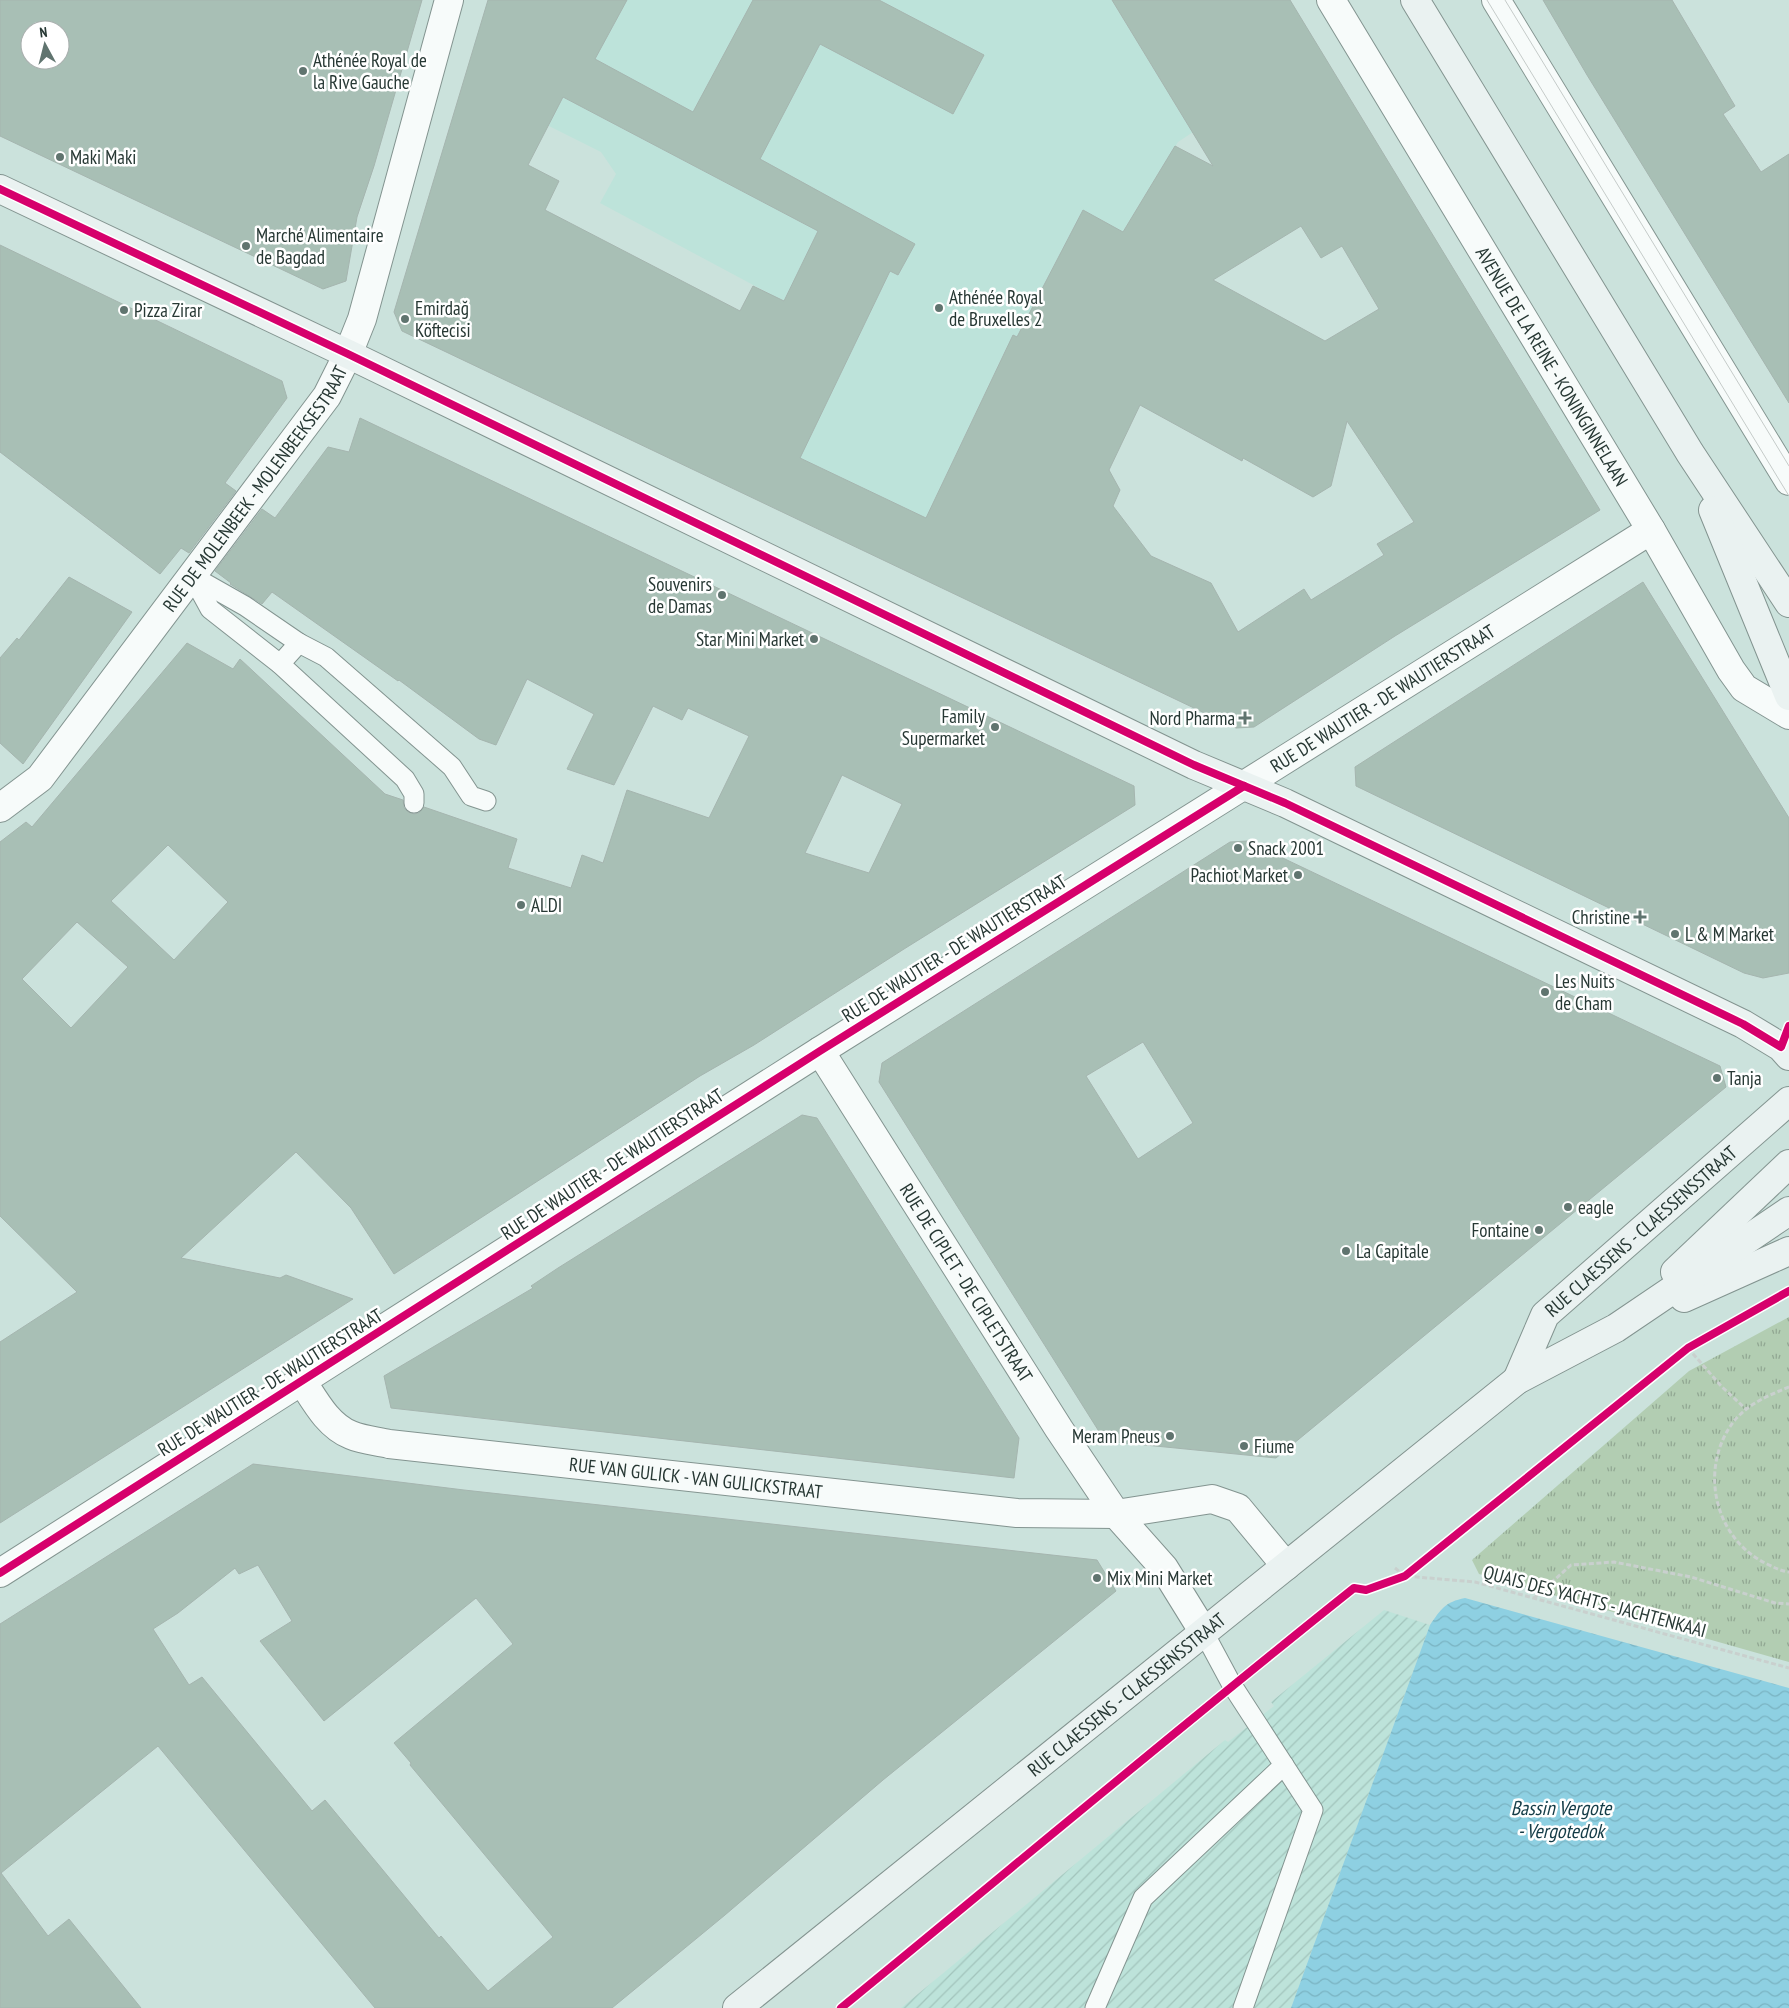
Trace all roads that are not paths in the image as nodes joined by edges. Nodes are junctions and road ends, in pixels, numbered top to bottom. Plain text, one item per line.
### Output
1 (449, 0) edge
2 (1331, 0) edge
3 (1415, 0) edge
4 (1496, 0) edge
5 (0, 189) edge
6 (348, 354) junction
7 (1690, 452) junction
8 (1789, 481) edge
9 (1651, 530) junction
10 (192, 576) junction
11 (1789, 603) edge
12 (299, 643) junction
13 (280, 664) junction
14 (1789, 696) edge
15 (1789, 715) edge
16 (1244, 786) junction
17 (486, 801) dead end
18 (414, 803) dead end
19 (0, 808) edge
20 (820, 1051) junction
21 (1789, 1056) edge
22 (1789, 1101) edge
23 (1789, 1164) edge
24 (1789, 1211) edge
25 (1789, 1251) edge
26 (1616, 1328) junction
27 (1517, 1380) junction
28 (302, 1381) junction
29 (1116, 1514) junction
30 (1286, 1566) junction
31 (0, 1573) edge
32 (1203, 1631) junction
33 (1284, 1765) junction
34 (736, 2008) edge
35 (1095, 2008) edge
36 (1243, 2008) edge

1 - 6 street, RUE DE MOLENBEEK - MOLENBEEKSESTRAAT
2 - 9 street, AVENUE DE LA REINE - KONINGINNELAAN
3 - 7 street
4 - 8 street
5 - 6 street
6 - 10 street, RUE DE MOLENBEEK - MOLENBEEKSESTRAAT
6 - 16 street
7 - 11 street
7 - 14 street
9 - 15 street, AVENUE DE LA REINE - KONINGINNELAAN
9 - 16 street, RUE DE WAUTIER - DE WAUTIERSTRAAT
10 - 12 lane
10 - 13 lane
10 - 19 street, RUE DE MOLENBEEK - MOLENBEEKSESTRAAT
12 - 13 lane
12 - 17 lane
13 - 18 lane
16 - 20 street, RUE DE WAUTIER - DE WAUTIERSTRAAT
16 - 21 street
20 - 28 street, RUE DE WAUTIER - DE WAUTIERSTRAAT
20 - 29 street, RUE DE CIPLET - DE CIPLETSTRAAT
22 - 27 street, RUE CLAESSENS - CLAESSENSSTRAAT
23 - 26 street, RUE CLAESSENS - CLAESSENSSTRAAT
24 - 26 street, RUE CLAESSENS - CLAESSENSSTRAAT
25 - 26 street, RUE CLAESSENS - CLAESSENSSTRAAT
26 - 27 street, RUE CLAESSENS - CLAESSENSSTRAAT
27 - 30 street, RUE CLAESSENS - CLAESSENSSTRAAT
28 - 29 street, RUE VAN GULICK - VAN GULICKSTRAAT
28 - 31 street, RUE DE WAUTIER - DE WAUTIERSTRAAT
29 - 30 street, RUE VAN GULICK - VAN GULICKSTRAAT
29 - 32 street
30 - 32 street, RUE CLAESSENS - CLAESSENSSTRAAT
32 - 33 lane
32 - 34 street, RUE CLAESSENS - CLAESSENSSTRAAT
33 - 35 lane
33 - 36 lane

